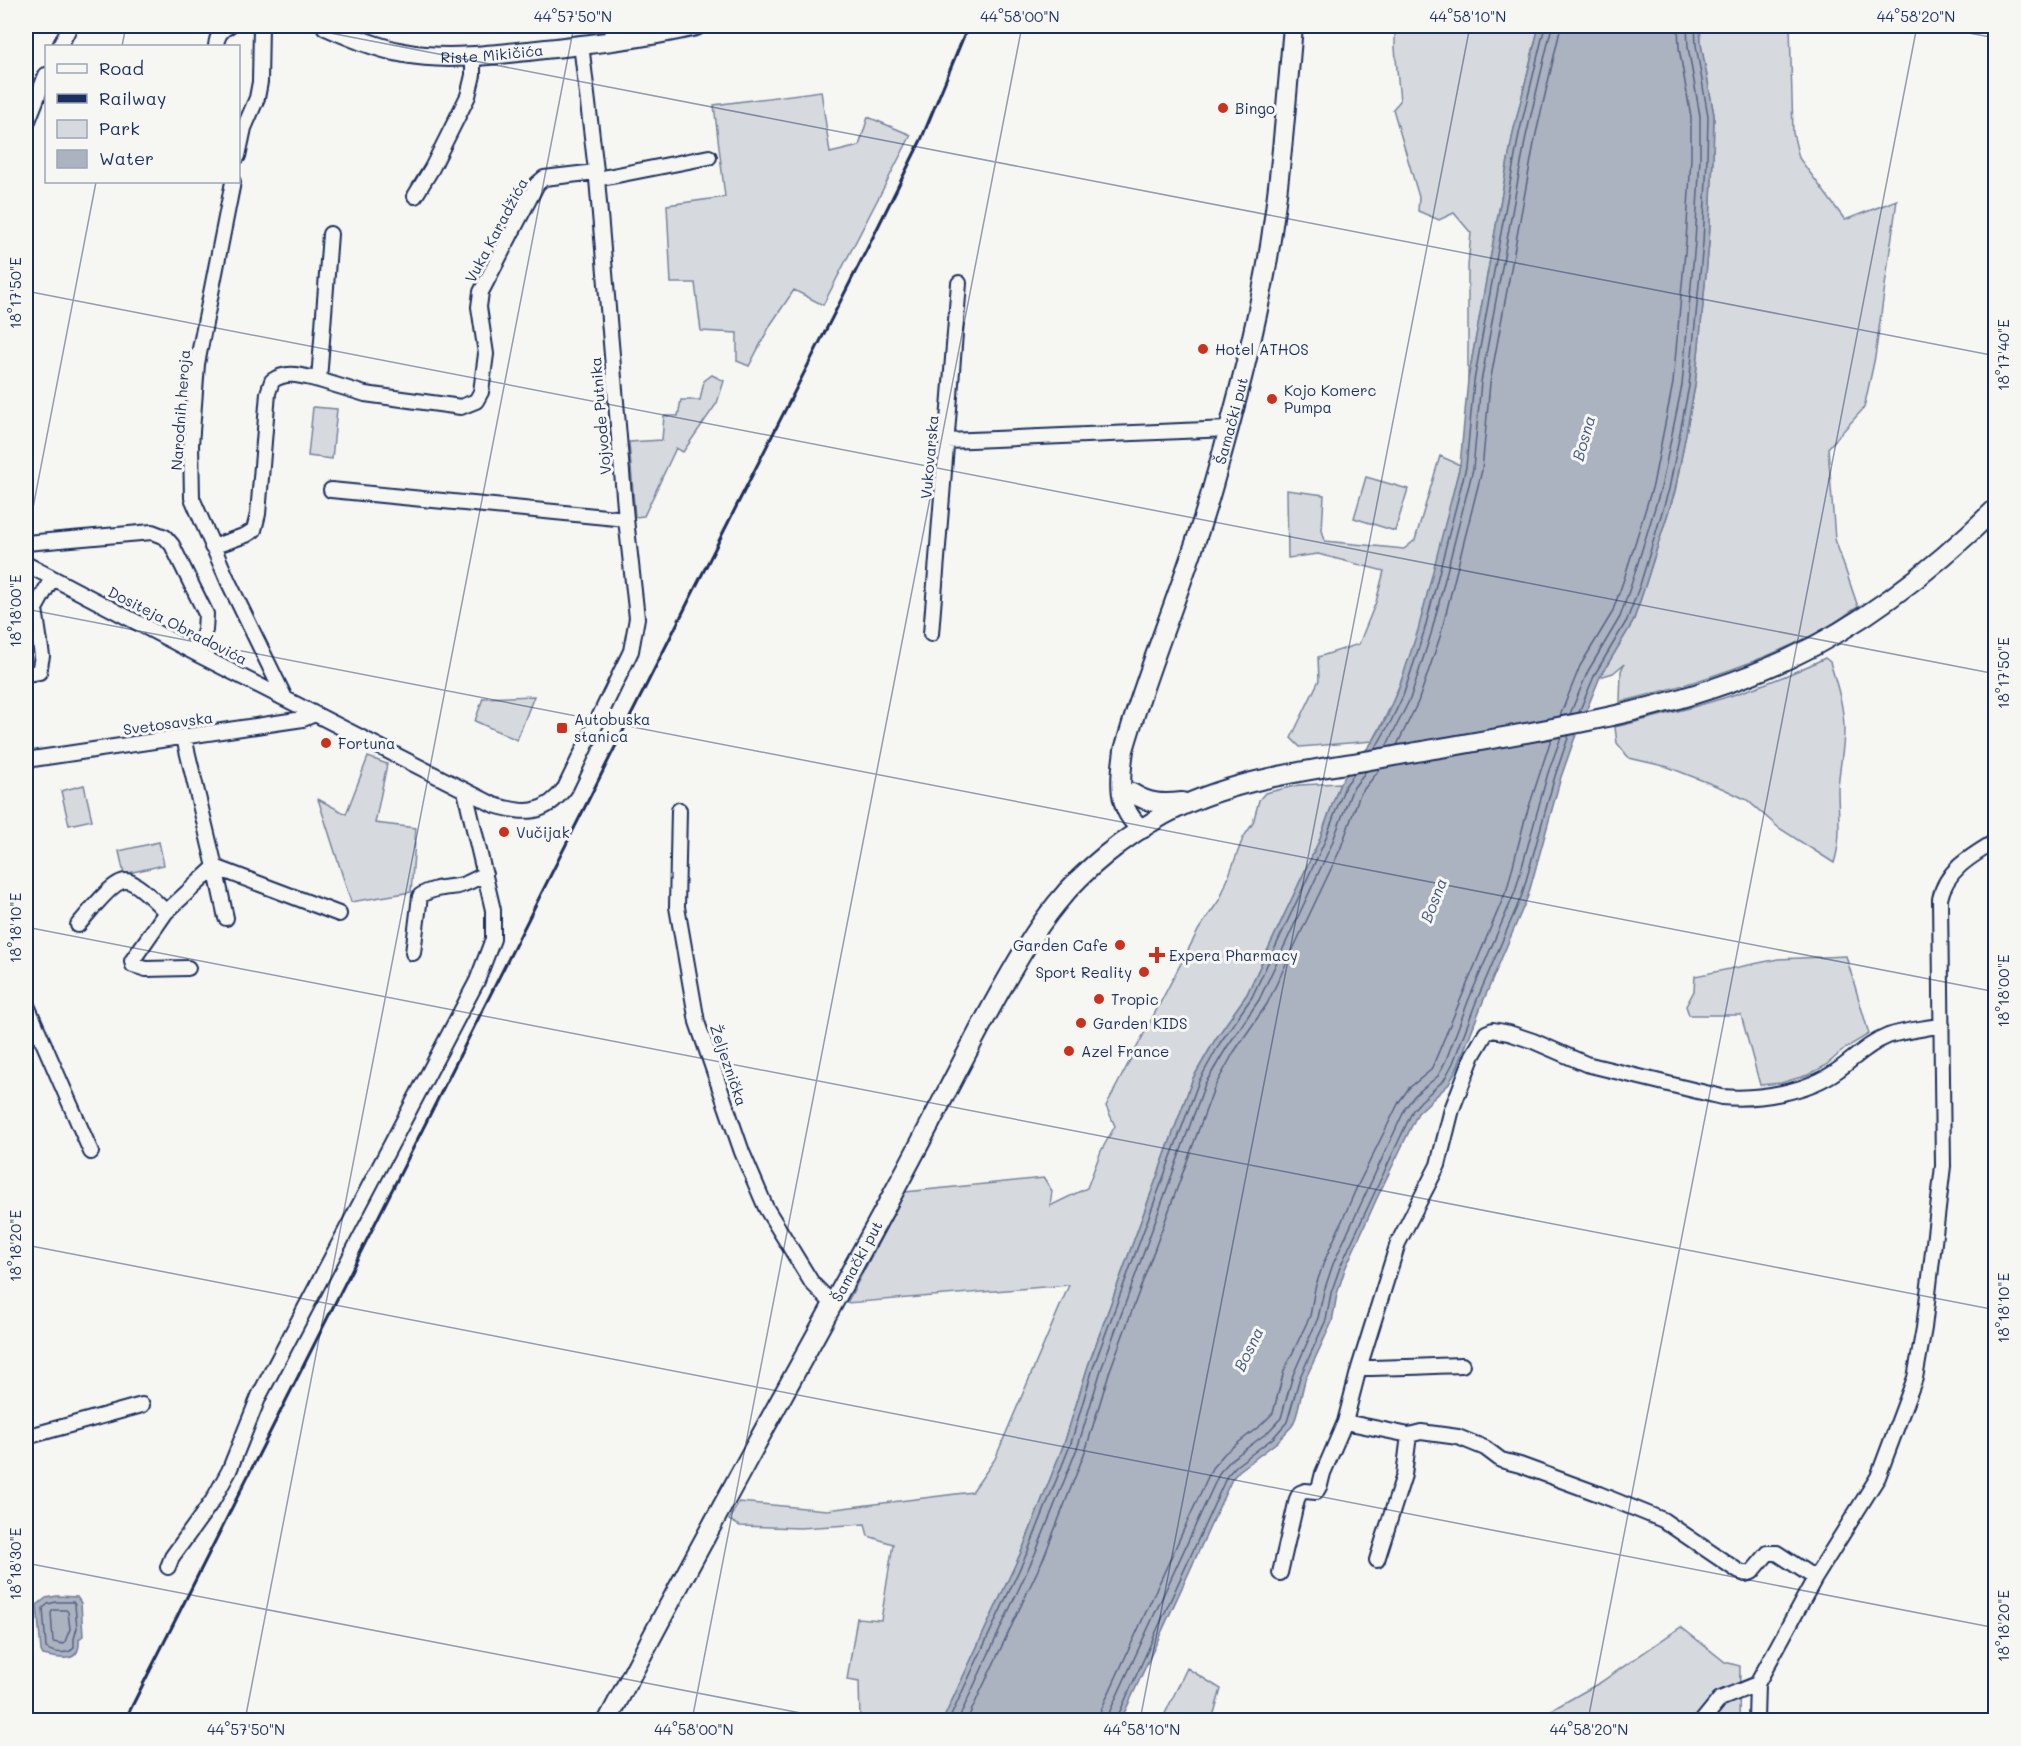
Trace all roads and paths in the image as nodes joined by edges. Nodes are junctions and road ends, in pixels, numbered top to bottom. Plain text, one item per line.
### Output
1 (70, 26) edge
2 (229, 26) edge
3 (261, 26) edge
4 (326, 26) edge
5 (696, 26) edge
6 (1293, 26) edge
7 (662, 29) edge
8 (613, 33) edge
9 (60, 45) edge
10 (216, 45) edge
11 (580, 45) junction
12 (473, 56) junction
13 (45, 78) edge
14 (26, 126) edge
15 (240, 147) edge
16 (709, 157) dead end
17 (596, 176) junction
18 (233, 183) edge
19 (415, 196) dead end
20 (330, 234) dead end
21 (959, 283) dead end
22 (319, 380) junction
23 (1229, 429) junction
24 (947, 441) junction
25 (331, 490) dead end
26 (1995, 508) edge
27 (626, 519) junction
28 (26, 543) edge
29 (213, 547) junction
30 (26, 564) edge
31 (52, 578) junction
32 (30, 610) edge
33 (931, 634) dead end
34 (197, 654) junction
35 (26, 674) edge
36 (285, 698) junction
37 (315, 714) junction
38 (184, 738) junction
39 (26, 760) edge
40 (1121, 768) junction
41 (465, 791) junction
42 (1132, 793) junction
43 (1196, 801) junction
44 (680, 810) dead end
45 (1142, 829) junction
46 (1995, 841) edge
47 (215, 867) junction
48 (485, 874) junction
49 (166, 912) junction
50 (339, 914) dead end
51 (226, 918) dead end
52 (78, 925) dead end
53 (413, 953) dead end
54 (188, 968) dead end
55 (26, 1003) edge
56 (1942, 1025) junction
57 (91, 1152) dead end
58 (833, 1304) junction
59 (1462, 1365) dead end
60 (1359, 1368) junction
61 (142, 1405) dead end
62 (1345, 1422) junction
63 (1409, 1435) junction
64 (26, 1437) edge
65 (1377, 1560) dead end
66 (168, 1567) dead end
67 (1280, 1573) dead end
68 (1815, 1578) junction
69 (1757, 1684) junction
70 (608, 1720) edge
71 (1703, 1720) edge
72 (1756, 1720) edge

1 - 9 street
2 - 10 street
3 - 15 street
4 - 12 main road, Riste Mikičića
5 - 7 main road, Riste Mikičića
6 - 23 main road, Šamački put
7 - 8 main road, Riste Mikičića
8 - 11 main road, Riste Mikičića
11 - 12 main road, Riste Mikičića
11 - 17 street, Vojvode Putnika
12 - 19 street
13 - 14 street
16 - 17 street, Vuka Karadžića
17 - 22 street, Vuka Karadžića
17 - 27 street, Vojvode Putnika
18 - 29 street, Narodnih heroja
20 - 22 street
21 - 24 street, Vukovarska
22 - 29 street
23 - 24 street
23 - 40 main road, Šamački put
24 - 33 street, Vukovarska
25 - 27 street
26 - 43 main road
27 - 41 street, Vojvode Putnika
28 - 34 street
29 - 36 street, Narodnih heroja
30 - 31 street, Dositeja Obradovića
31 - 32 street
31 - 34 street, Dositeja Obradovića
32 - 35 street
34 - 36 street, Dositeja Obradovića
36 - 37 street, Dositeja Obradovića
37 - 38 street, Svetosavska
37 - 41 street, Dositeja Obradovića
38 - 39 street, Svetosavska
38 - 47 street
40 - 42 main road
40 - 45 main road, Šamački put
41 - 48 street
42 - 43 main road
42 - 45 main road
43 - 45 main road
44 - 58 street, Željeznička
45 - 58 main road, Šamački put
46 - 56 street
47 - 49 street
47 - 50 street
47 - 51 street
48 - 53 street
48 - 66 street
49 - 52 street
49 - 54 street
55 - 57 street
56 - 60 street
56 - 68 street
58 - 70 main road, Šamački put
59 - 60 street
60 - 62 street
61 - 64 street
62 - 63 street
62 - 67 street
63 - 65 street
63 - 68 street
68 - 69 street
69 - 71 street
69 - 72 street

